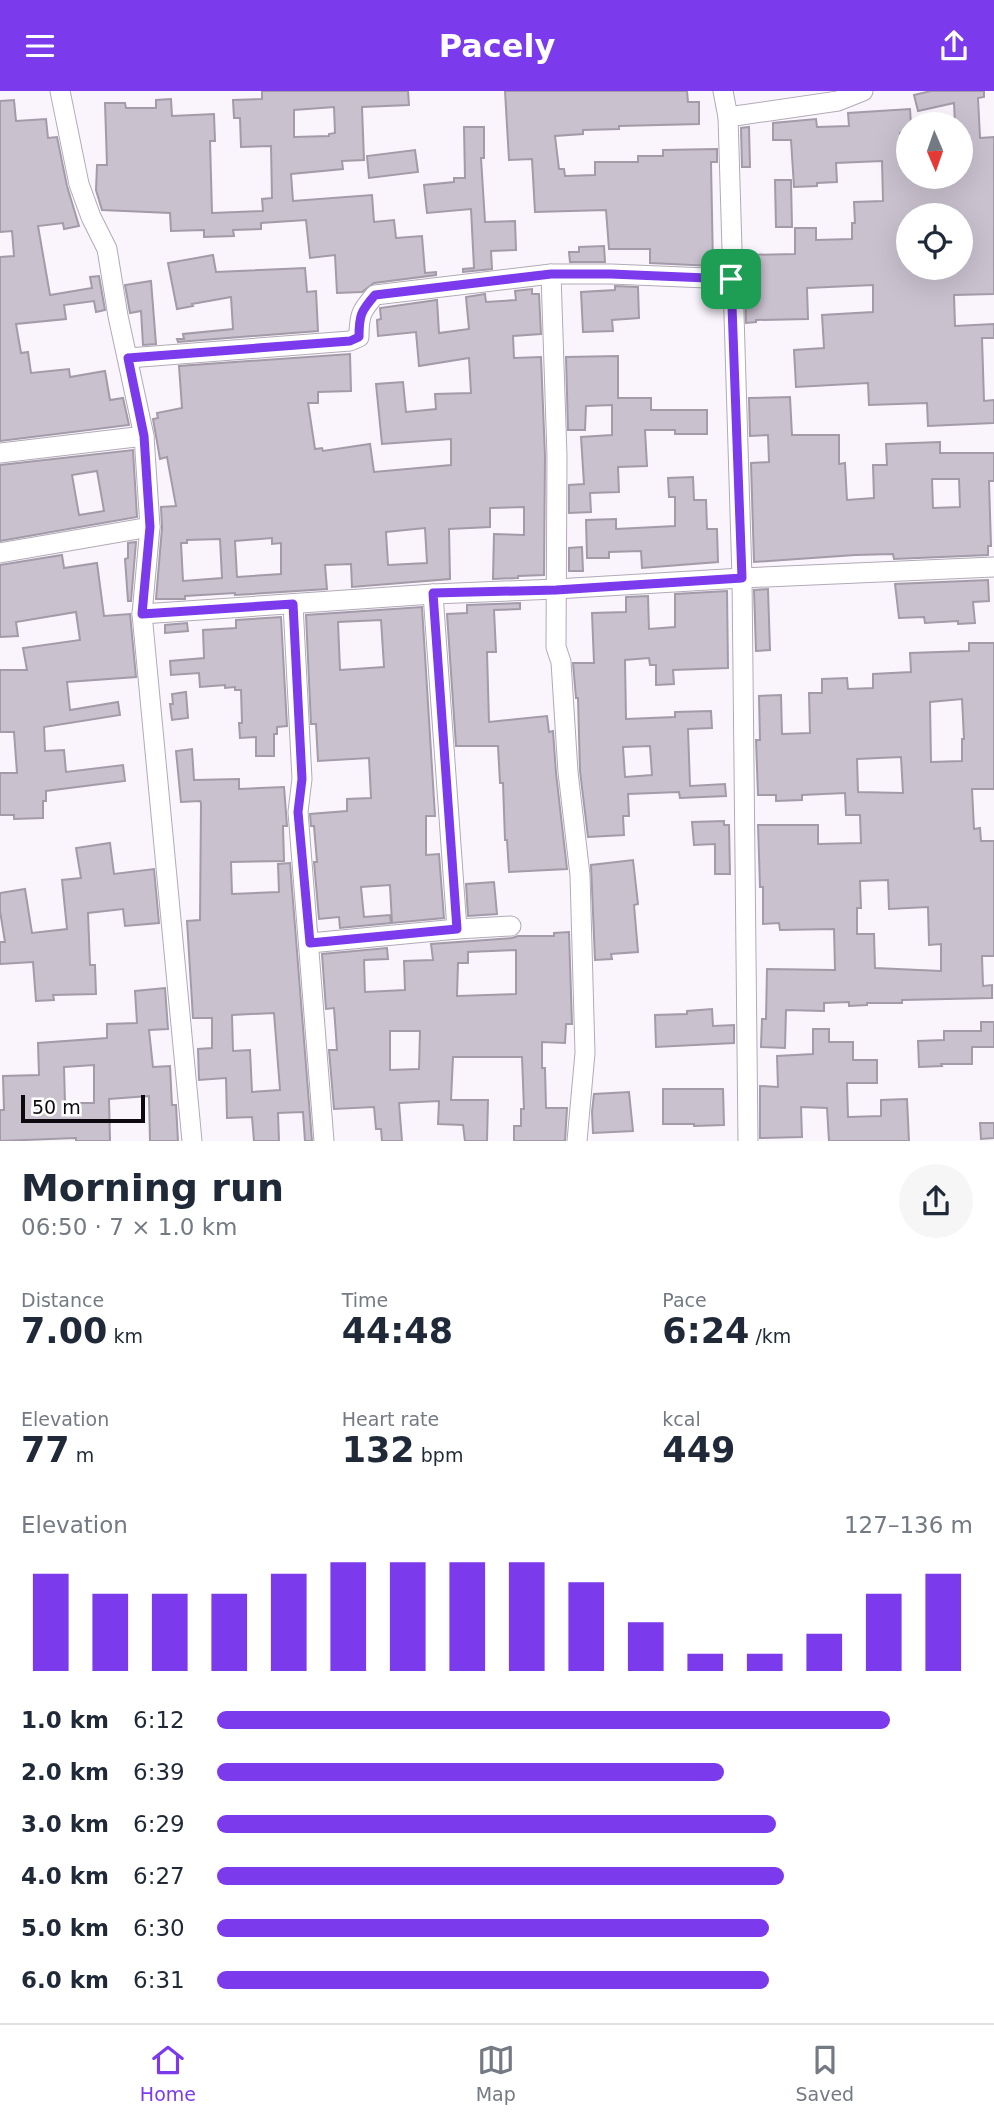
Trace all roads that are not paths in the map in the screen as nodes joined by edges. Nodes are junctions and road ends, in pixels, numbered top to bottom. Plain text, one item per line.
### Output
1 (723, 91) edge
2 (863, 91) edge
3 (60, 95) edge
4 (728, 117) junction
5 (551, 274) junction
6 (731, 279) junction
7 (128, 358) junction
8 (144, 436) junction
9 (0, 453) edge
10 (150, 527) junction
11 (0, 553) edge
12 (994, 567) edge
13 (742, 578) junction
14 (556, 590) junction
15 (433, 593) junction
16 (293, 604) junction
17 (142, 614) junction
18 (511, 926) dead end
19 (457, 929) junction
20 (310, 943) junction
21 (192, 1141) edge
22 (324, 1141) edge
23 (577, 1141) edge
24 (748, 1141) edge

1 - 4 street
2 - 4 street
3 - 7 street
4 - 6 street
5 - 6 street
5 - 7 street
5 - 14 street
6 - 13 street
7 - 8 street
8 - 9 street
8 - 10 street
10 - 11 street
10 - 17 street
12 - 13 street
13 - 14 street
13 - 24 street
14 - 15 street
14 - 23 street
15 - 16 street
15 - 19 street
16 - 17 street
16 - 20 street
17 - 21 street
18 - 19 street
19 - 20 street
20 - 22 street

